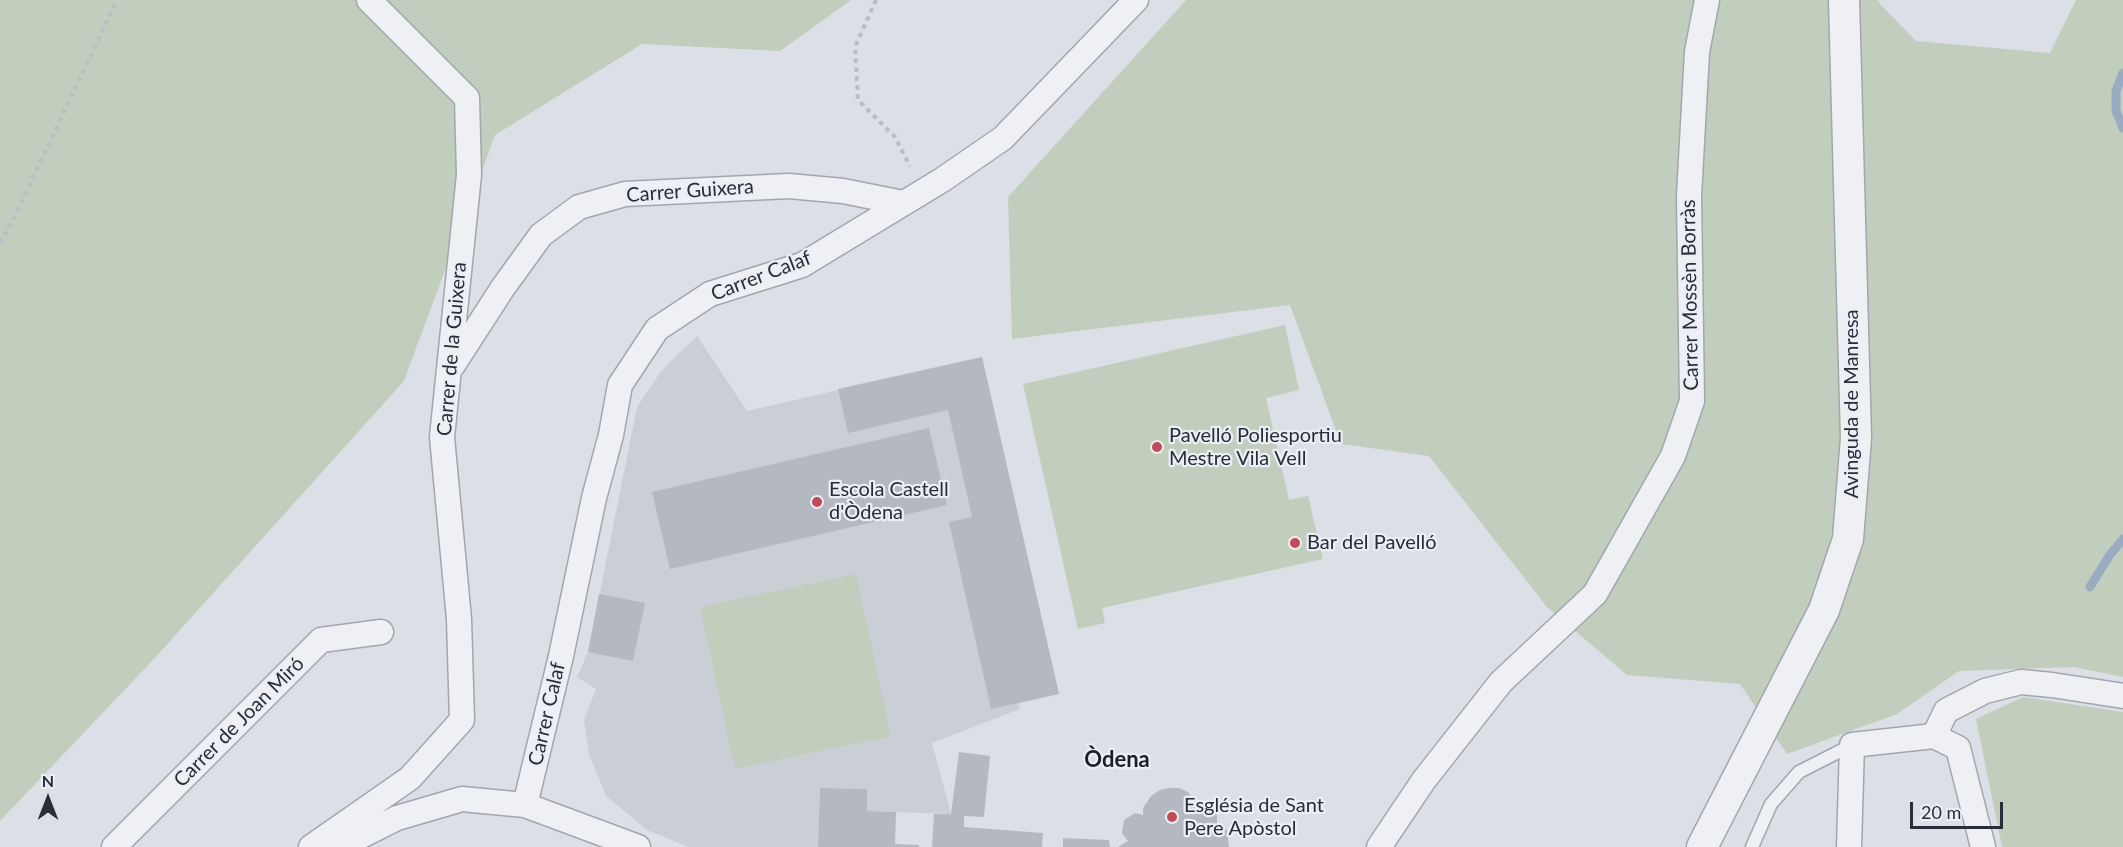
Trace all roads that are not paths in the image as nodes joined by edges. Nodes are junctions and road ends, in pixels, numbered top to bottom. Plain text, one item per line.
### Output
1 (369, 0) edge
2 (1136, 0) edge
3 (1707, 0) edge
4 (1844, 0) edge
5 (913, 197) junction
6 (451, 370) junction
7 (381, 632) dead end
8 (2123, 696) edge
9 (1934, 736) junction
10 (1852, 745) junction
11 (525, 805) junction
12 (114, 847) edge
13 (311, 847) edge
14 (339, 847) edge
15 (638, 847) edge
16 (1379, 847) edge
17 (1702, 847) edge
18 (1752, 847) edge
19 (1849, 847) edge
20 (1983, 847) edge

1 - 6 street, Carrer de la Guixera
2 - 5 street, Carrer Calaf
3 - 16 street, Carrer Mossèn Borràs
4 - 17 street, Avinguda de Manresa
5 - 6 street, Carrer Guixera
5 - 11 street, Carrer Calaf
6 - 13 street, Carrer de la Guixera
7 - 12 street, Carrer de Joan Miró
8 - 9 street
9 - 10 street
9 - 20 street
10 - 18 lane
10 - 19 street
11 - 14 street
11 - 15 street

